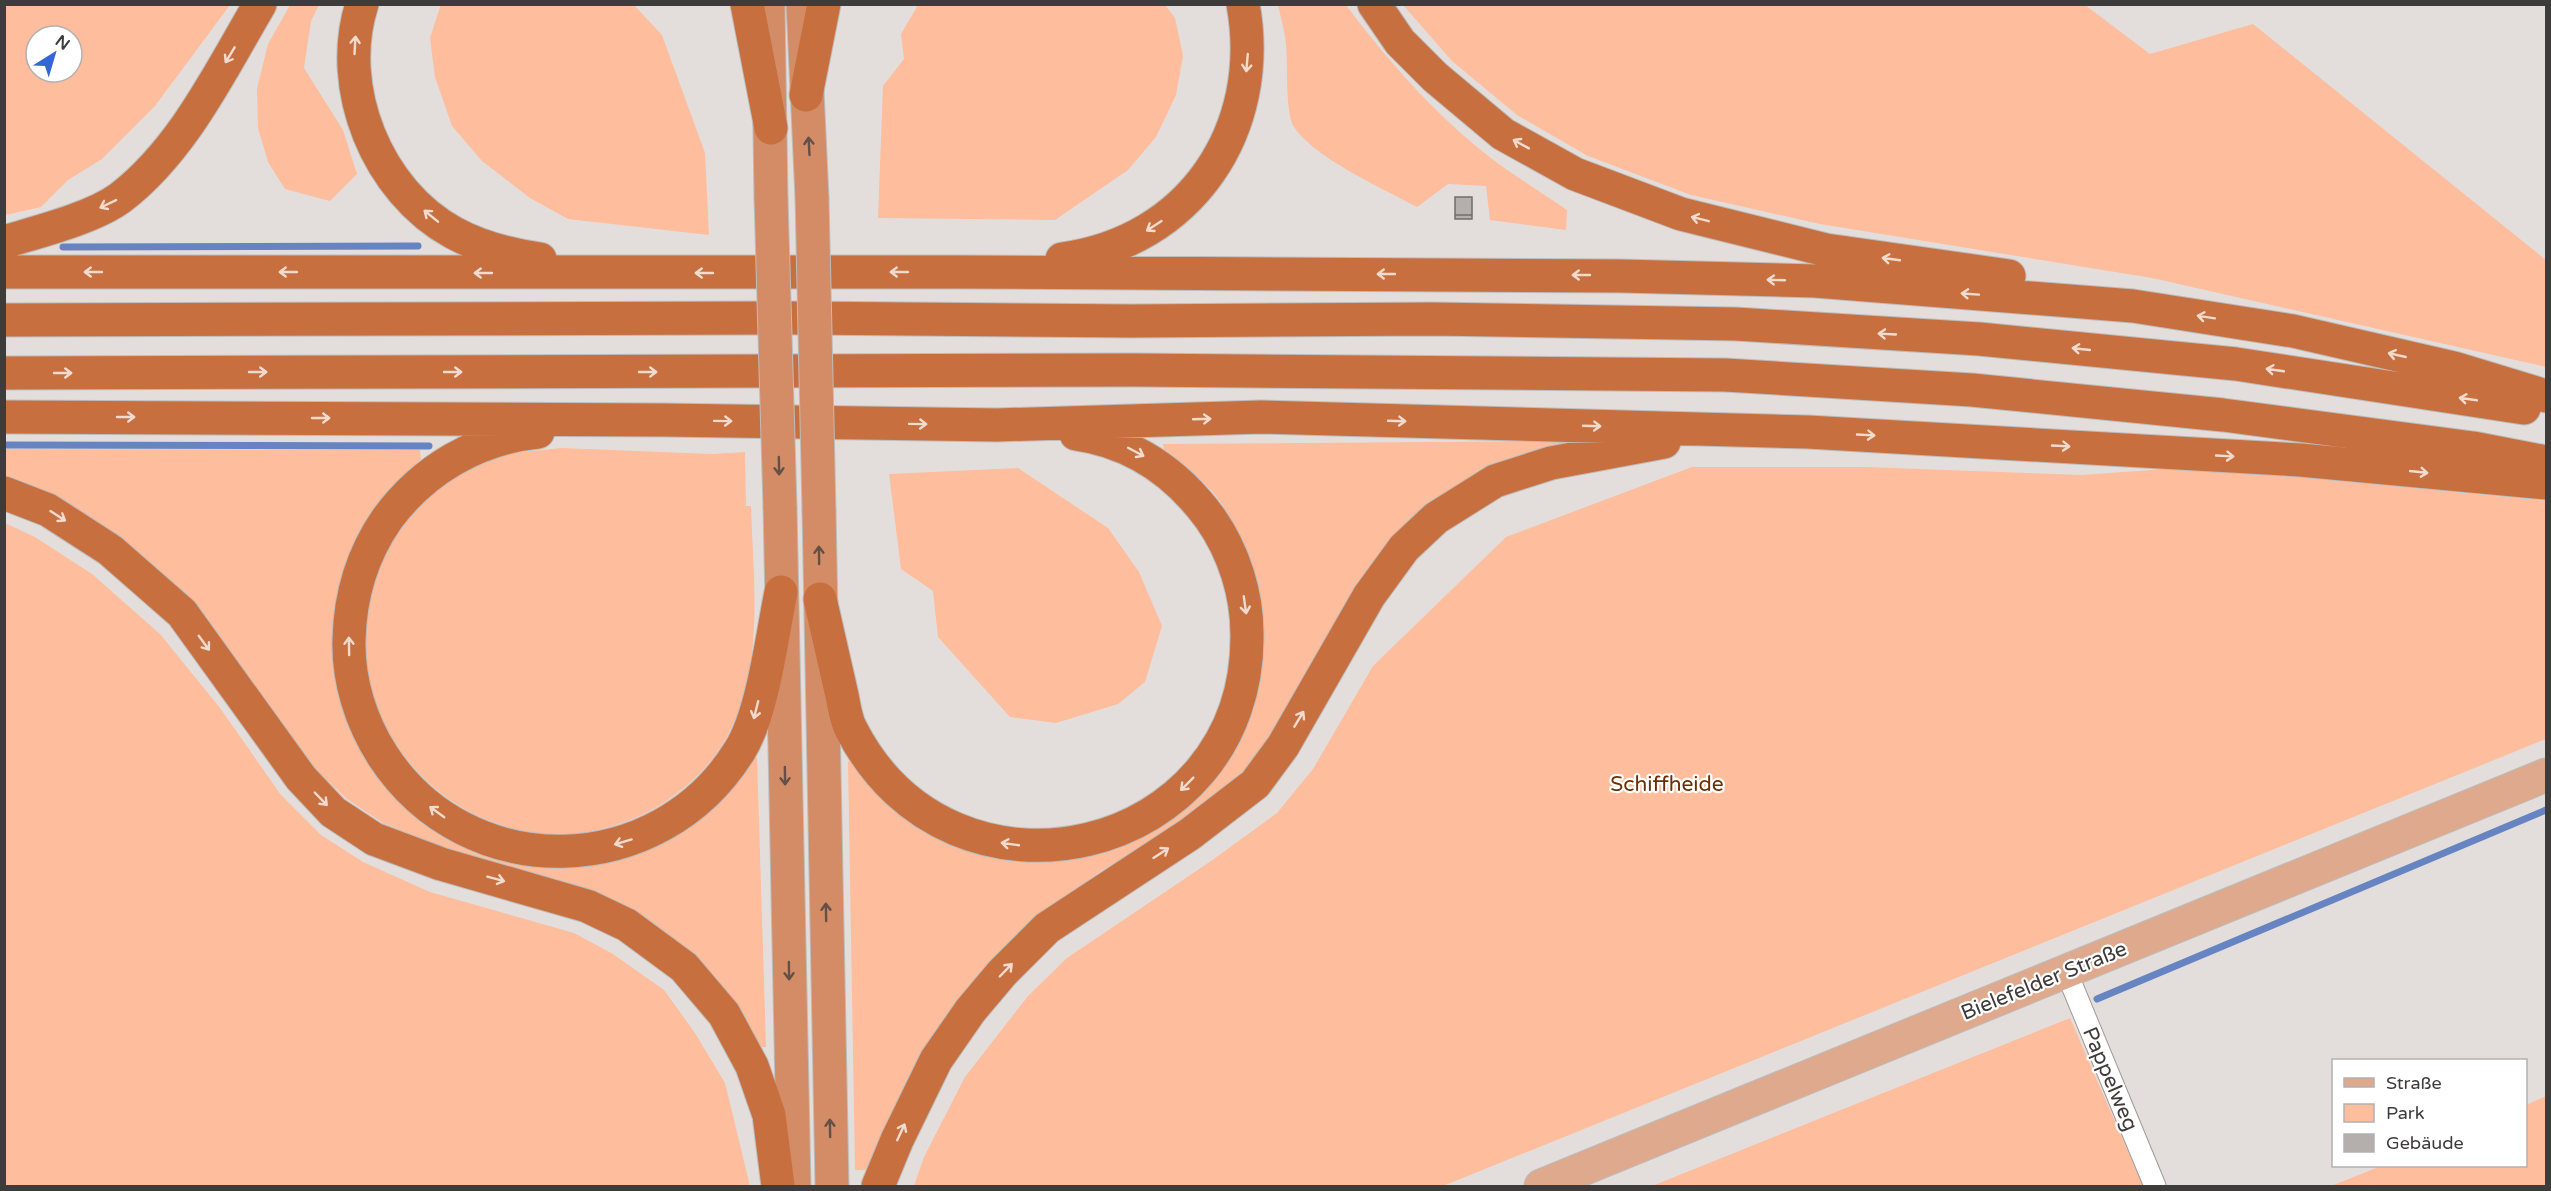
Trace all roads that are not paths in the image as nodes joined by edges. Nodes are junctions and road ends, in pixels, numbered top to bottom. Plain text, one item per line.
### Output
1 (260, 4) edge
2 (362, 4) edge
3 (747, 4) edge
4 (768, 4) edge
5 (803, 4) edge
6 (824, 4) edge
7 (1244, 4) edge
8 (1374, 4) edge
9 (806, 95) junction
10 (771, 128) junction
11 (4, 242) edge
12 (4, 272) edge
13 (957, 272) junction
14 (625, 273) junction
15 (2133, 306) junction
16 (4, 320) edge
17 (4, 373) edge
18 (2547, 396) edge
19 (2547, 411) edge
20 (4, 417) edge
21 (664, 420) junction
22 (997, 425) junction
23 (1808, 432) junction
24 (2547, 462) edge
25 (2547, 483) edge
26 (4, 493) edge
27 (781, 592) junction
28 (820, 599) junction
29 (2547, 775) edge
30 (2066, 971) junction
31 (778, 1186) edge
32 (794, 1186) edge
33 (832, 1186) edge
34 (878, 1186) edge
35 (1541, 1186) edge
36 (2155, 1186) edge

1 -> 11 highway
14 -> 2 highway
3 - 10 highway
4 - 10 highway
5 - 9 highway
6 - 9 highway
7 -> 13 highway
15 -> 8 highway
28 -> 9 highway, bridge
10 -> 27 highway, bridge
14 -> 12 highway
13 -> 14 highway
15 -> 13 highway
18 -> 15 highway
19 -> 16 highway
17 -> 24 highway
20 -> 21 highway
21 -> 22 highway
27 -> 21 highway
22 -> 23 highway
22 -> 28 highway
23 -> 25 highway
34 -> 23 highway
26 -> 31 highway
27 -> 32 highway
33 -> 28 highway
29 - 30 main road, Bielefelder Straße
30 - 35 main road, Bielefelder Straße
30 - 36 street, Pappelweg

